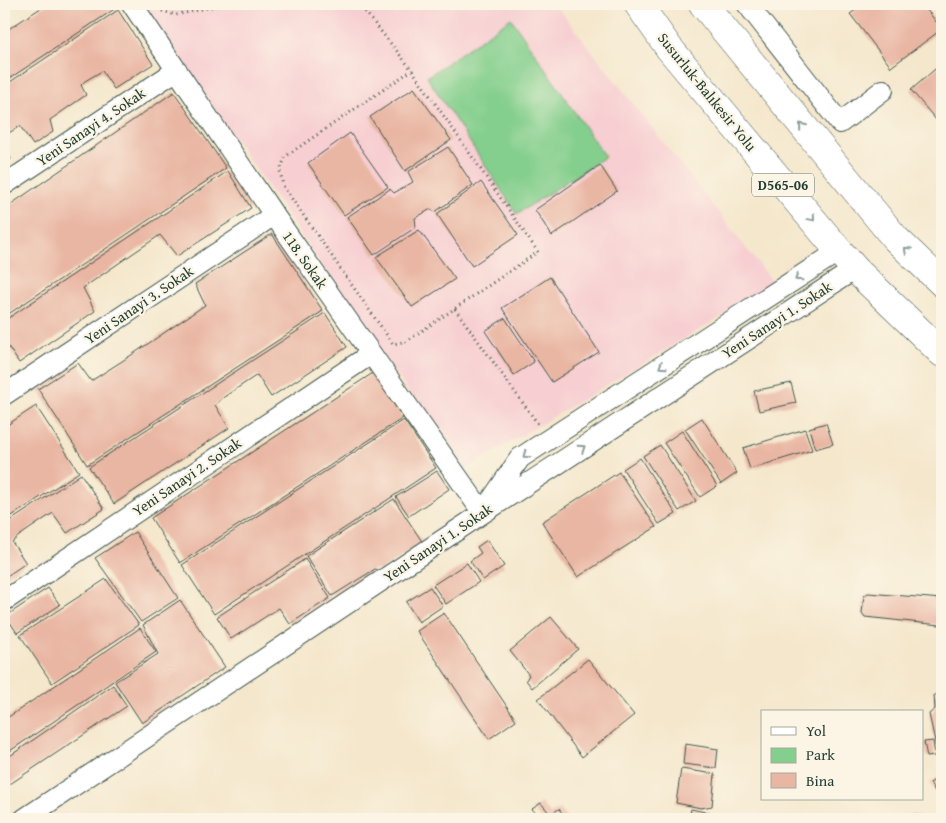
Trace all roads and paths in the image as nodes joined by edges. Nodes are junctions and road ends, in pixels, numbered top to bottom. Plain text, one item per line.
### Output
1 (132, 4) edge
2 (224, 4) edge
3 (359, 4) edge
4 (638, 4) edge
5 (703, 4) edge
6 (747, 4) edge
7 (156, 10) dead end
8 (177, 70) junction
9 (412, 70) junction
10 (883, 90) dead end
11 (4, 185) edge
12 (274, 215) junction
13 (847, 260) junction
14 (942, 283) edge
15 (455, 309) junction
16 (942, 353) edge
17 (371, 354) junction
18 (4, 395) edge
19 (549, 439) junction
20 (483, 513) junction
21 (4, 601) edge
22 (24, 819) edge

1 - 8 street, 118. Sokak
2 - 7 path
3 - 9 path
4 -> 13 highway, Susurluk-Balıkesir Yolu / D565-06
14 -> 5 highway, D565-06
6 - 10 street
8 - 11 street, Yeni Sanayi 4. Sokak
8 - 12 street, 118. Sokak
9 - 15 path
9 - 15 path
12 - 17 street, 118. Sokak
12 - 18 street, Yeni Sanayi 3. Sokak
13 - 16 highway, Susurluk-Balıkesir Yolu / D565-06
13 -> 19 street
20 -> 13 street, Yeni Sanayi 1. Sokak
15 - 19 path
17 - 20 street, 118. Sokak
17 - 21 street, Yeni Sanayi 2. Sokak
19 -> 20 street
20 - 22 street, Yeni Sanayi 1. Sokak

